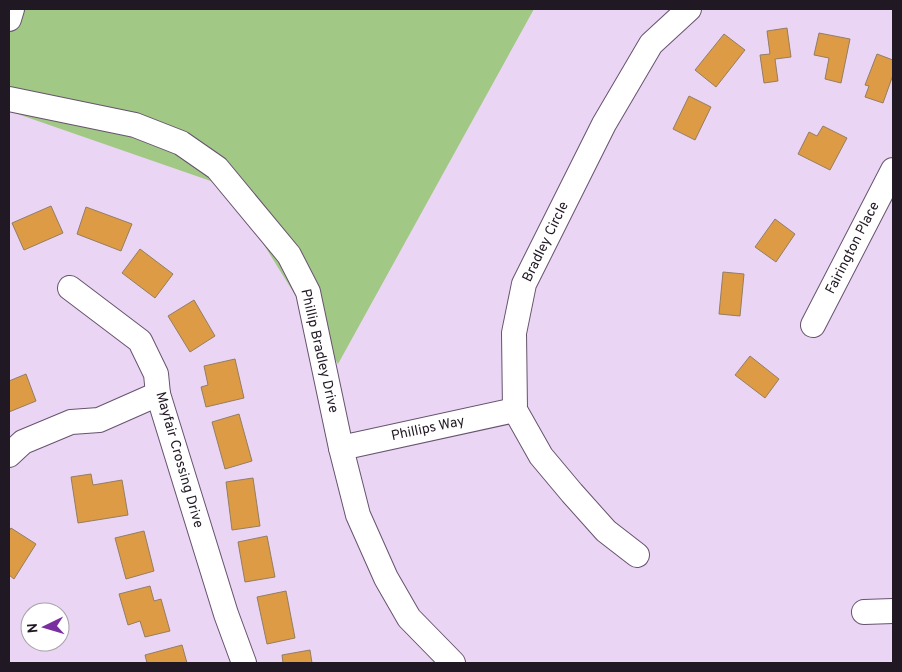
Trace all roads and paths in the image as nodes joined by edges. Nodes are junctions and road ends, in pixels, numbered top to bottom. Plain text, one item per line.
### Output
1 (12, 9) edge
2 (689, 9) edge
3 (9, 19) edge
4 (9, 99) edge
5 (893, 170) edge
6 (70, 288) dead end
7 (813, 325) dead end
8 (158, 394) junction
9 (514, 410) junction
10 (341, 448) junction
11 (9, 455) edge
12 (637, 555) dead end
13 (893, 611) edge
14 (864, 612) dead end
15 (244, 663) edge
16 (453, 663) edge

1 - 3 street
2 - 9 street, Bradley Circle
4 - 10 street, Phillip Bradley Drive
5 - 7 street, Fairington Place
6 - 8 street, Mayfair Crossing Drive
8 - 11 street
8 - 15 street, Mayfair Crossing Drive
9 - 10 street, Phillips Way
9 - 12 street
10 - 16 street, Phillip Bradley Drive
13 - 14 street

